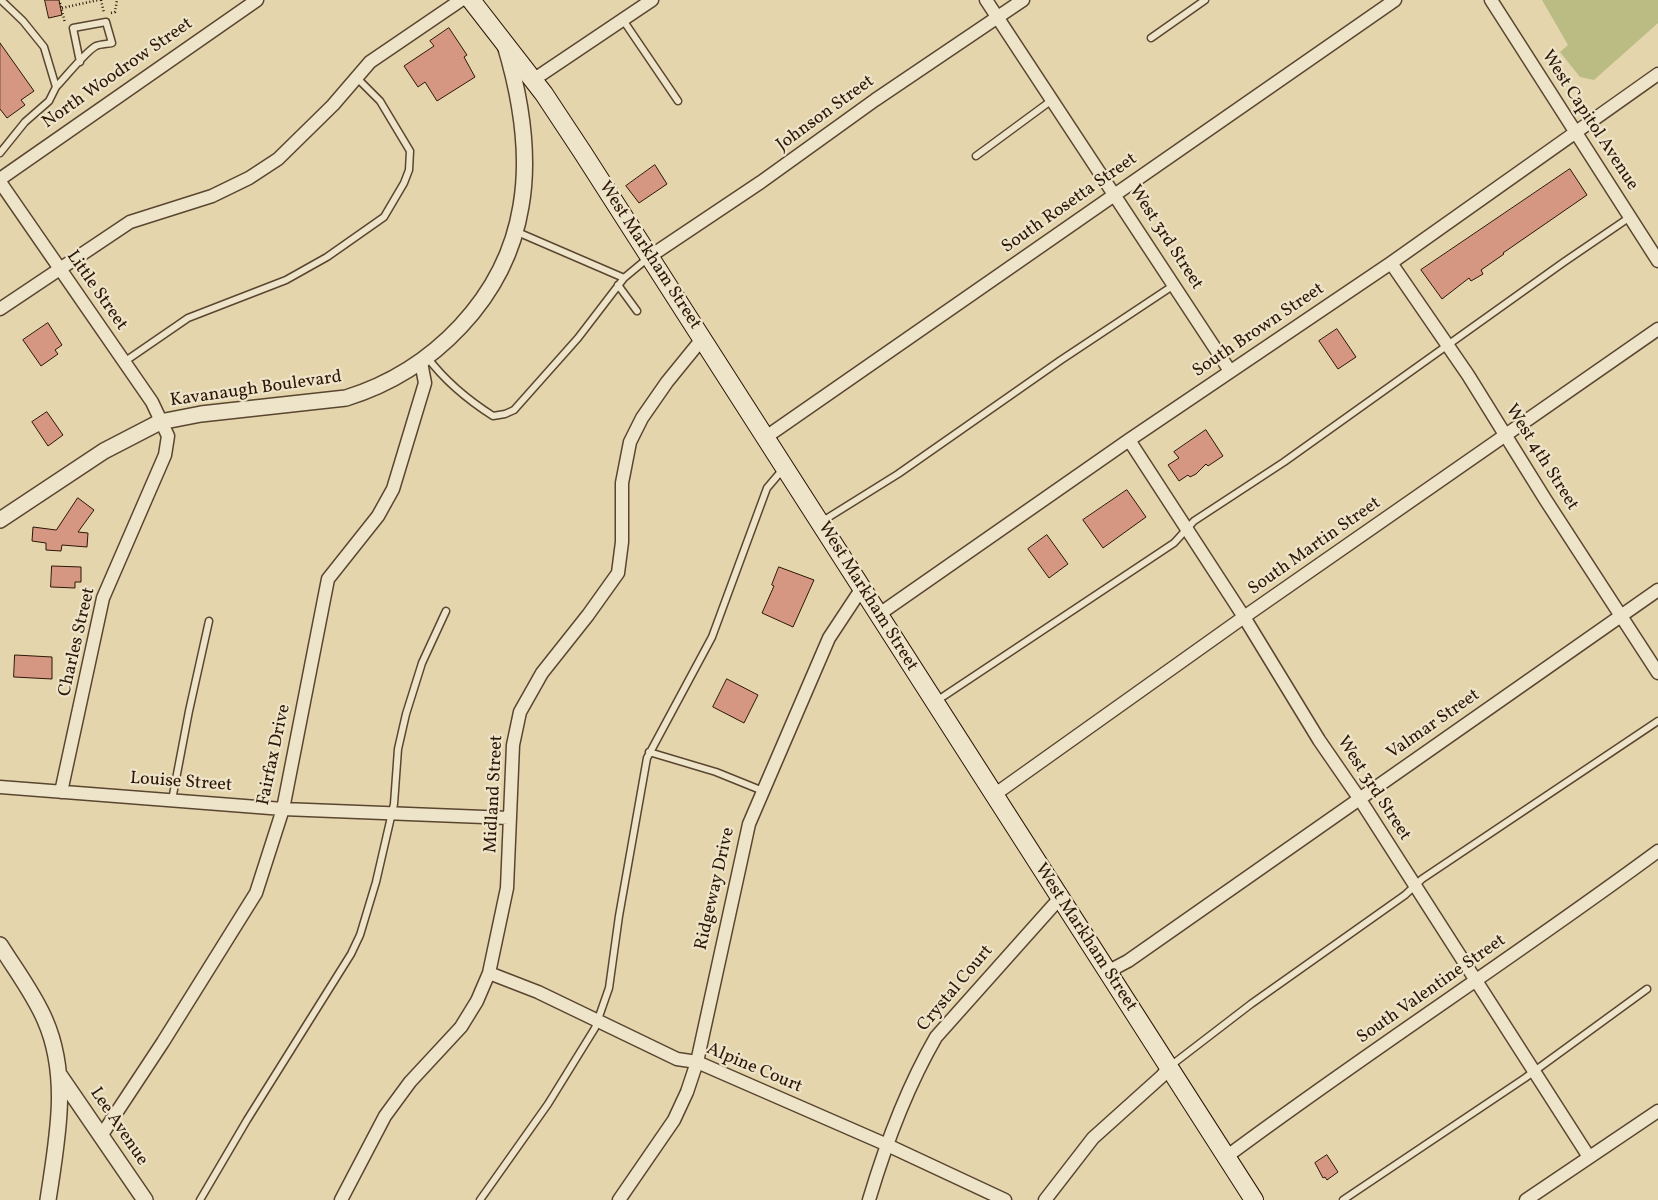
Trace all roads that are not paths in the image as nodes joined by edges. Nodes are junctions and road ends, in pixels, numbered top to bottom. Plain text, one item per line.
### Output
1 (1, 0) edge
2 (257, 0) edge
3 (461, 0) edge
4 (471, 0) edge
5 (652, 0) edge
6 (986, 0) edge
7 (1023, 0) edge
8 (1205, 0) edge
9 (1395, 0) edge
10 (1491, 0) edge
11 (998, 18) junction
12 (623, 20) junction
13 (1151, 38) dead end
14 (504, 43) junction
15 (80, 62) junction
16 (1658, 74) edge
17 (356, 77) junction
18 (533, 80) junction
19 (56, 87) junction
20 (1052, 100) junction
21 (678, 101) dead end
22 (1575, 132) junction
23 (0, 153) edge
24 (976, 156) dead end
25 (0, 180) edge
26 (1115, 194) junction
27 (1630, 218) junction
28 (515, 231) junction
29 (649, 257) junction
30 (1658, 260) edge
31 (1391, 263) junction
32 (60, 269) junction
33 (624, 278) junction
34 (618, 285) junction
35 (1174, 285) junction
36 (0, 309) edge
37 (637, 311) dead end
38 (1658, 329) edge
39 (702, 339) junction
40 (1448, 346) junction
41 (424, 359) junction
42 (124, 362) junction
43 (1230, 371) junction
44 (160, 422) junction
45 (1506, 435) junction
46 (766, 437) junction
47 (1129, 440) junction
48 (784, 467) junction
49 (0, 520) edge
50 (820, 523) junction
51 (1188, 530) junction
52 (862, 588) junction
53 (1658, 590) edge
54 (446, 612) dead end
55 (878, 614) junction
56 (1244, 617) junction
57 (1620, 617) junction
58 (209, 620) dead end
59 (1658, 673) edge
60 (934, 703) junction
61 (1658, 721) edge
62 (650, 752) junction
63 (0, 787) edge
64 (763, 791) junction
65 (61, 792) junction
66 (994, 795) junction
67 (1359, 798) junction
68 (172, 800) junction
69 (282, 809) junction
70 (391, 815) junction
71 (509, 818) junction
72 (1658, 851) edge
73 (1414, 885) junction
74 (1059, 899) junction
75 (0, 945) edge
76 (1107, 972) junction
77 (489, 973) junction
78 (1476, 981) junction
79 (1647, 989) dead end
80 (598, 1021) junction
81 (697, 1062) junction
82 (1168, 1068) junction
83 (1534, 1070) junction
84 (60, 1076) junction
85 (1658, 1111) edge
86 (101, 1136) junction
87 (886, 1144) junction
88 (1226, 1157) junction
89 (1589, 1157) junction
90 (48, 1200) edge
91 (145, 1200) edge
92 (200, 1200) edge
93 (341, 1200) edge
94 (480, 1200) edge
95 (619, 1200) edge
96 (869, 1200) edge
97 (1005, 1200) edge
98 (1044, 1200) edge
99 (1254, 1200) edge
100 (1343, 1200) edge
101 (1526, 1200) edge

1 - 19 lane
2 - 25 street, North Woodrow Street
3 - 17 street
4 - 14 main road, West Markham Street
5 - 12 street
6 - 11 street, West 3rd Street
7 - 11 street, Johnson Street
8 - 13 lane
9 - 26 street, South Rosetta Street
10 - 22 street, West Capitol Avenue
11 - 20 street, West 3rd Street
11 - 29 street, Johnson Street
12 - 18 street
12 - 21 lane
14 - 18 main road, West Markham Street
14 - 28 street, Kavanaugh Boulevard
15 - 15 lane
15 - 19 lane
16 - 22 street, South Brown Street
17 - 32 street
17 - 42 lane
18 - 29 main road, West Markham Street
19 - 23 lane
20 - 24 lane
20 - 26 street, West 3rd Street
22 - 27 street, West Capitol Avenue
22 - 31 street, South Brown Street
25 - 32 street, Little Street
26 - 35 street, West 3rd Street
26 - 46 street, South Rosetta Street
27 - 30 street, West Capitol Avenue
27 - 40 lane
28 - 33 lane
28 - 41 street, Kavanaugh Boulevard
29 - 33 lane
29 - 39 main road, West Markham Street
31 - 40 street, West 4th Street
31 - 43 street, South Brown Street
32 - 36 street
32 - 42 street, Little Street
33 - 34 lane
34 - 37 lane
34 - 41 lane
35 - 43 street, West 3rd Street
35 - 50 lane
38 - 45 street, South Martin Street
39 - 46 main road, West Markham Street
39 - 71 street, Midland Street
40 - 45 street, West 4th Street
40 - 51 lane
41 - 44 street, Kavanaugh Boulevard
41 - 69 street, Fairfax Drive
42 - 44 street, Little Street
43 - 47 street, South Brown Street
44 - 49 street, Kavanaugh Boulevard
44 - 65 street, Charles Street
45 - 56 street, South Martin Street
45 - 57 street, West 4th Street
46 - 48 main road, West Markham Street
47 - 51 street, West 3rd Street
47 - 55 street, South Brown Street
48 - 50 main road, West Markham Street
48 - 62 lane
50 - 52 main road, West Markham Street
51 - 56 street, West 3rd Street
51 - 60 lane
52 - 55 main road, West Markham Street
52 - 64 street, Ridgeway Drive
53 - 57 street, Valmar Street
54 - 70 lane
55 - 60 main road, West Markham Street
56 - 66 street, South Martin Street
56 - 67 street, West 3rd Street
57 - 59 street, West 4th Street
57 - 67 street, Valmar Street
58 - 68 lane
60 - 66 main road, West Markham Street
61 - 73 lane
62 - 64 lane
62 - 80 lane
63 - 65 street, Louise Street
64 - 81 street, Ridgeway Drive
65 - 68 street, Louise Street
66 - 74 main road, West Markham Street
67 - 73 street, West 3rd Street
67 - 76 street, Valmar Street
68 - 69 street, Louise Street
69 - 70 street, Louise Street
69 - 86 street, Fairfax Drive
70 - 71 street, Louise Street
70 - 92 lane
71 - 77 street, Midland Street
72 - 78 street, South Valentine Street
73 - 78 street, West 3rd Street
73 - 82 lane
74 - 76 main road, West Markham Street
74 - 87 street, Crystal Court
75 - 84 street
76 - 82 main road, West Markham Street
77 - 80 street, Alpine Court
77 - 93 street, Midland Street
78 - 83 street, West 3rd Street
78 - 88 street, South Valentine Street
79 - 83 lane
80 - 81 street, Alpine Court
80 - 94 lane
81 - 87 street, Alpine Court
81 - 95 street, Ridgeway Drive
82 - 88 main road, West Markham Street
82 - 98 street
83 - 89 street, West 3rd Street
83 - 100 lane
84 - 86 street, Lee Avenue
84 - 90 street
85 - 89 street
86 - 91 street, Lee Avenue
87 - 96 street, Crystal Court
87 - 97 street, Alpine Court
88 - 99 main road, West Markham Street
89 - 101 street

